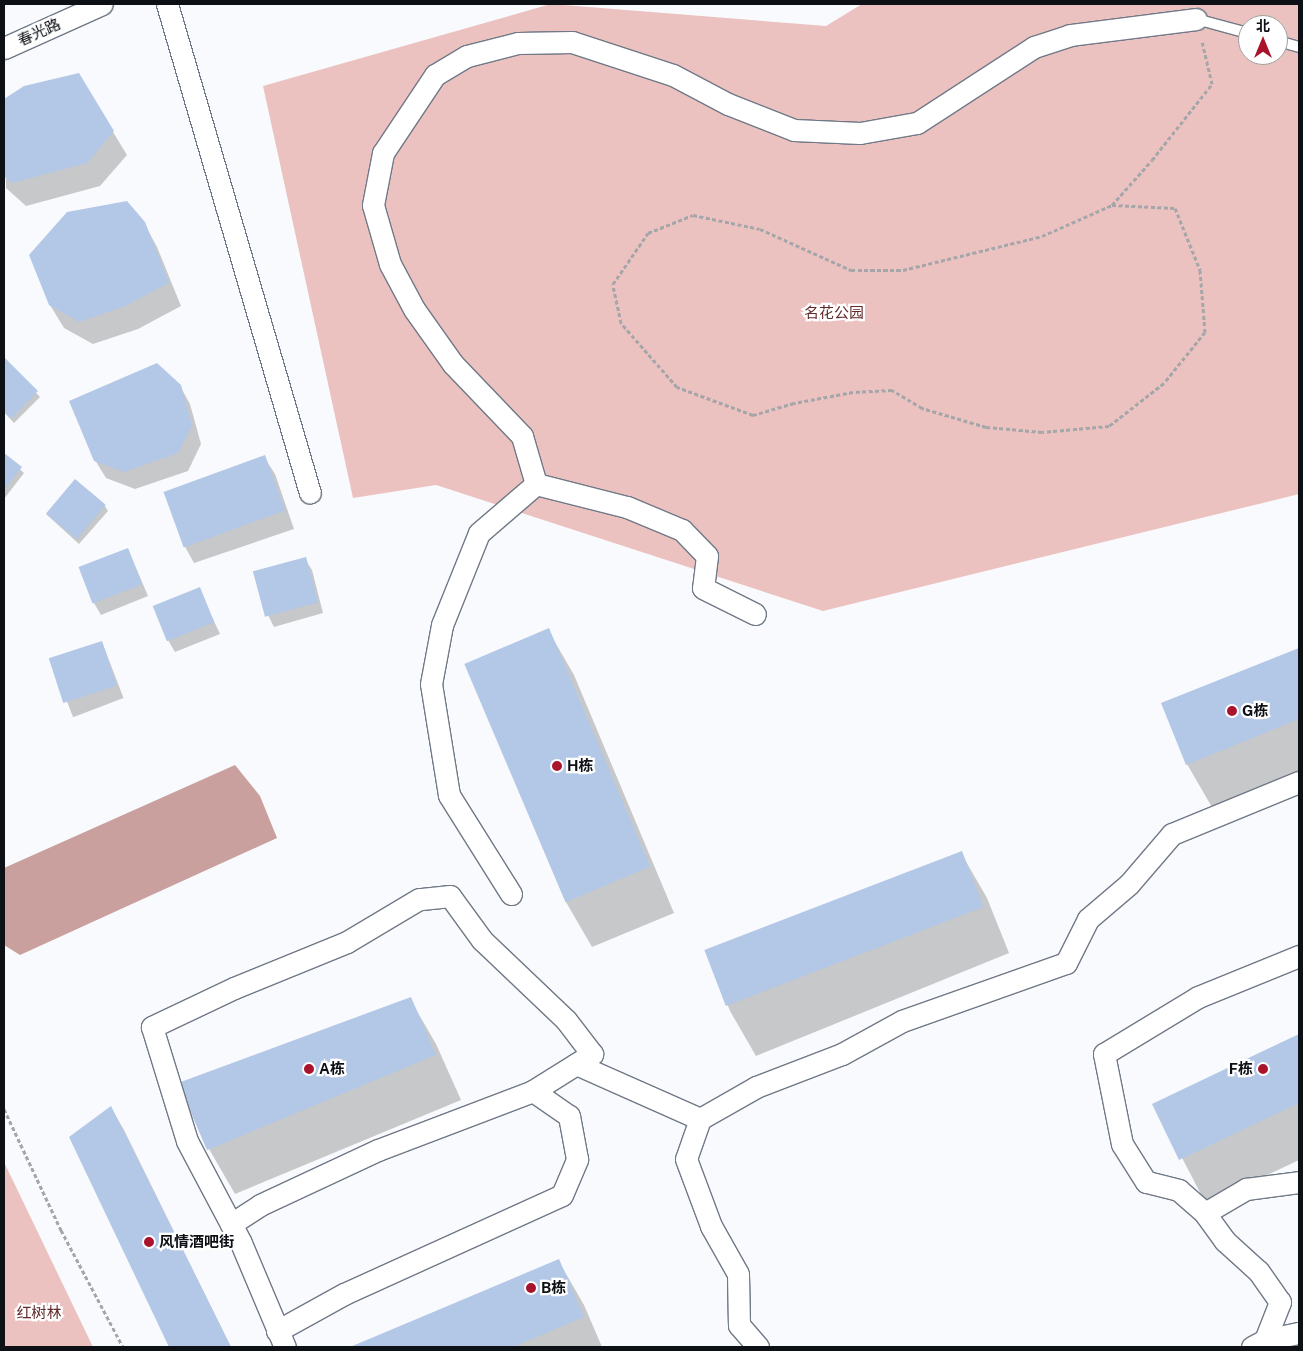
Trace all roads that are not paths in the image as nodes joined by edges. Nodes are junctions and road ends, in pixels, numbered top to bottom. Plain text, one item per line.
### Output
1 (102, 4) edge
2 (167, 4) edge
3 (1196, 19) joint
4 (1238, 30) edge
5 (4, 48) edge
6 (536, 484) junction
7 (310, 493) dead end
8 (755, 614) dead end
9 (1299, 782) edge
10 (511, 894) dead end
11 (1299, 956) edge
12 (576, 1064) junction
13 (533, 1092) junction
14 (700, 1119) junction
15 (1299, 1182) edge
16 (1205, 1213) junction
17 (231, 1224) junction
18 (1299, 1333) edge
19 (281, 1339) edge
20 (1258, 1344) edge
21 (758, 1347) edge

1 - 5 street, 春光路
2 - 7 street
3 - 4 lane
3 - 6 street
6 - 8 street
6 - 10 street
9 - 14 street
11 - 16 street
12 - 13 street
12 - 14 street
12 - 17 street
13 - 17 street
13 - 19 street
14 - 21 street
15 - 16 street
16 - 20 street
17 - 19 street
18 - 20 street

